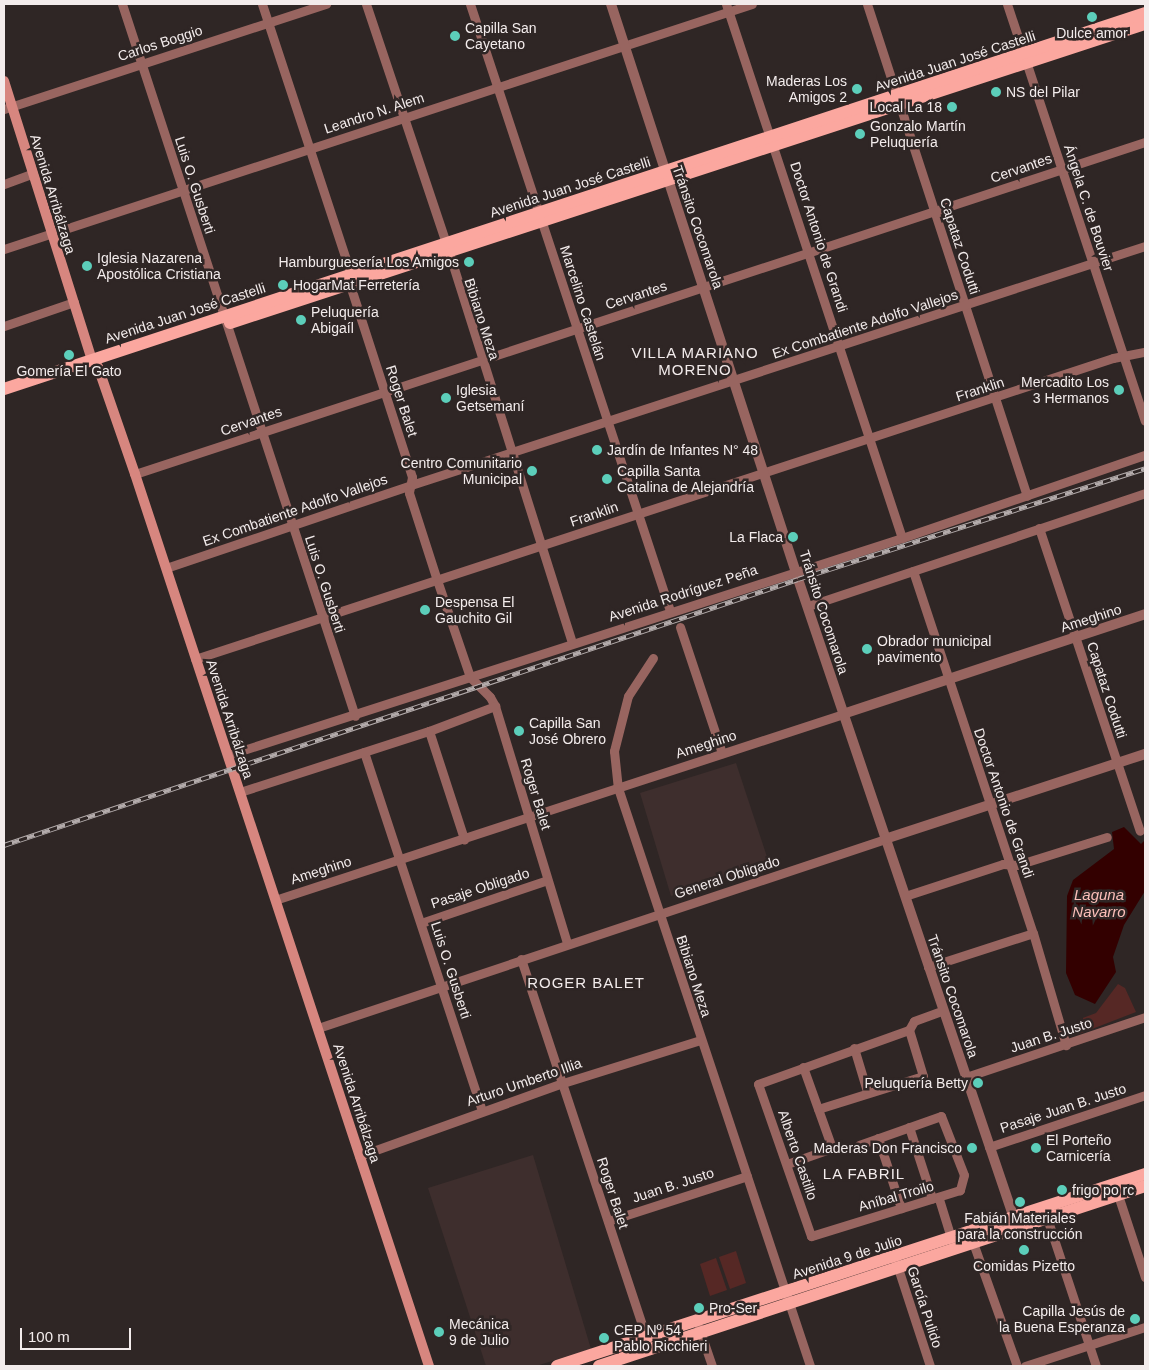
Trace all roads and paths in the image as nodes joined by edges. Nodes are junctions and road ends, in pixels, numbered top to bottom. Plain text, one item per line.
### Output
1 (122, 4) edge
2 (262, 4) edge
3 (326, 4) edge
4 (366, 4) edge
5 (470, 4) edge
6 (611, 4) edge
7 (752, 4) edge
8 (867, 4) edge
9 (1007, 4) edge
10 (1142, 4) edge
11 (727, 8) edge
12 (1145, 14) edge
13 (268, 23) junction
14 (1145, 24) edge
15 (624, 44) junction
16 (1025, 59) junction
17 (141, 63) junction
18 (4, 81) edge
19 (499, 87) junction
20 (898, 100) junction
21 (8, 108) edge
22 (405, 117) junction
23 (1145, 142) edge
24 (772, 143) junction
25 (310, 149) junction
26 (1062, 169) junction
27 (31, 174) junction
28 (666, 177) junction
29 (4, 184) edge
30 (182, 189) junction
31 (934, 212) junction
32 (541, 218) junction
33 (50, 233) junction
34 (1145, 246) edge
35 (4, 249) edge
36 (446, 249) junction
37 (809, 252) junction
38 (1093, 264) junction
39 (350, 280) junction
40 (704, 288) junction
41 (74, 302) junction
42 (966, 306) junction
43 (224, 320) junction
44 (4, 326) edge
45 (577, 329) junction
46 (840, 346) junction
47 (1145, 352) edge
48 (1124, 358) junction
49 (480, 360) junction
50 (95, 363) junction
51 (735, 382) junction
52 (4, 389) edge
53 (384, 391) junction
54 (4, 398) edge
55 (995, 398) junction
56 (1145, 421) edge
57 (607, 422) junction
58 (261, 432) junction
59 (869, 439) junction
60 (511, 454) junction
61 (1145, 455) edge
62 (135, 474) junction
63 (765, 474) junction
64 (410, 485) junction
65 (1145, 493) edge
66 (1028, 496) junction
67 (637, 514) junction
68 (292, 527) junction
69 (1039, 528) junction
70 (902, 538) junction
71 (541, 547) junction
72 (166, 568) junction
73 (796, 572) junction
74 (913, 572) junction
75 (436, 580) junction
76 (808, 606) junction
77 (670, 611) junction
78 (1145, 615) edge
79 (322, 618) junction
80 (680, 627) dead end
81 (1076, 637) junction
82 (572, 643) junction
83 (653, 658) dead end
84 (195, 659) junction
85 (470, 677) junction
86 (948, 679) junction
87 (495, 706) junction
88 (843, 714) junction
89 (355, 716) junction
90 (429, 732) junction
91 (364, 752) junction
92 (722, 753) junction
93 (1145, 754) edge
94 (228, 755) junction
95 (1116, 764) junction
96 (618, 788) junction
97 (240, 792) junction
98 (990, 806) junction
99 (529, 817) junction
100 (1140, 831) dead end
101 (1106, 836) dead end
102 (464, 839) junction
103 (885, 839) junction
104 (400, 859) junction
105 (1011, 865) junction
106 (548, 880) junction
107 (905, 896) junction
108 (275, 900) junction
109 (658, 914) junction
110 (421, 923) junction
111 (1033, 933) junction
112 (567, 943) junction
113 (521, 958) junction
114 (928, 967) junction
115 (442, 987) junction
116 (942, 1011) junction
117 (1145, 1017) edge
118 (318, 1028) junction
119 (909, 1030) junction
120 (700, 1040) junction
121 (1066, 1045) junction
122 (854, 1048) junction
123 (802, 1067) junction
124 (966, 1077) junction
125 (563, 1083) junction
126 (867, 1092) junction
127 (1145, 1095) edge
128 (818, 1109) junction
129 (482, 1110) junction
130 (909, 1127) junction
131 (878, 1138) junction
132 (859, 1144) dead end
133 (988, 1147) junction
134 (359, 1156) junction
135 (787, 1164) junction
136 (1145, 1174) edge
137 (747, 1176) junction
138 (1145, 1186) edge
139 (1116, 1190) junction
140 (935, 1199) junction
141 (901, 1208) junction
142 (1045, 1212) junction
143 (608, 1221) junction
144 (1015, 1222) junction
145 (811, 1236) joint
146 (971, 1237) junction
147 (953, 1243) junction
148 (896, 1263) junction
149 (1145, 1277) edge
150 (786, 1299) junction
151 (697, 1321) junction
152 (1145, 1327) edge
153 (702, 1334) junction
154 (646, 1337) junction
155 (1089, 1345) junction
156 (651, 1351) junction
157 (572, 1364) edge
158 (428, 1366) edge
159 (556, 1366) edge
160 (599, 1366) edge
161 (712, 1366) edge
162 (810, 1366) edge
163 (930, 1366) edge
164 (1017, 1366) edge
165 (1025, 1366) edge
166 (1096, 1366) edge

1 - 17 street, Luis O. Gusberti
2 - 13 street, Roger Balet
3 - 13 street, Carlos Boggio
4 - 22 street, Bibiano Meza
5 - 19 street, Marcelino Castelán
6 - 15 street, Tránsito Cocomarola
7 - 11 street, Leandro N. Alem
8 - 20 street, Capataz Codutti
9 - 16 street, Ángela C. de Bouvier
10 - 12 main road
11 - 15 street, Leandro N. Alem
11 - 24 street, Doctor Antonio de Grandi
12 - 16 main road, Avenida Juan José Castelli
13 - 17 street, Carlos Boggio
13 - 25 street, Roger Balet
14 - 16 main road, Avenida Juan José Castelli
15 - 19 street, Leandro N. Alem
15 - 28 street, Tránsito Cocomarola
16 - 20 main road, Avenida Juan José Castelli
16 - 26 street, Ángela C. de Bouvier
17 - 21 street, Carlos Boggio
17 - 30 street, Luis O. Gusberti
18 - 21 main road, Avenida Arribálzaga
19 - 22 street, Leandro N. Alem
19 - 32 street, Marcelino Castelán
20 - 24 main road, Avenida Juan José Castelli
20 - 31 street, Capataz Codutti
21 - 27 main road, Avenida Arribálzaga
22 - 25 street, Leandro N. Alem
22 - 36 street, Bibiano Meza
23 - 26 street, Cervantes
24 - 28 main road, Avenida Juan José Castelli
24 - 37 street, Doctor Antonio de Grandi
25 - 30 street, Leandro N. Alem
25 - 39 street, Roger Balet
26 - 31 street, Cervantes
26 - 38 street, Ángela C. de Bouvier
27 - 29 street
27 - 33 main road, Avenida Arribálzaga
28 - 32 main road, Avenida Juan José Castelli
28 - 40 street, Tránsito Cocomarola
30 - 33 street, Leandro N. Alem
30 - 43 street, Luis O. Gusberti
31 - 37 street, Cervantes
31 - 42 street, Capataz Codutti
32 - 36 main road, Avenida Juan José Castelli
32 - 45 street, Marcelino Castelán
33 - 35 street, Leandro N. Alem
33 - 41 main road, Avenida Arribálzaga
34 - 38 street, Ex Combatiente Adolfo Vallejos
36 - 39 main road, Avenida Juan José Castelli
36 - 49 street, Bibiano Meza
37 - 40 street, Cervantes
37 - 46 street, Doctor Antonio de Grandi
38 - 42 street, Ex Combatiente Adolfo Vallejos
38 - 48 street, Ángela C. de Bouvier
39 - 43 main road, Avenida Juan José Castelli
39 - 53 street, Roger Balet
40 - 45 street, Cervantes
40 - 51 street, Tránsito Cocomarola
41 - 44 street
41 - 50 main road, Avenida Arribálzaga
42 - 46 street, Ex Combatiente Adolfo Vallejos
42 - 55 street, Capataz Codutti
43 - 50 main road, Avenida Juan José Castelli
43 - 58 street, Luis O. Gusberti
45 - 49 street, Cervantes
45 - 57 street, Marcelino Castelán
46 - 51 street, Ex Combatiente Adolfo Vallejos
46 - 59 street, Doctor Antonio de Grandi
47 - 48 street, Franklin
48 - 55 street, Franklin
48 - 56 street, Ángela C. de Bouvier
49 - 53 street, Cervantes
49 - 60 street, Bibiano Meza
50 - 52 main road, Avenida Juan José Castelli
50 - 54 main road, Avenida Juan José Castelli
50 - 62 main road, Avenida Arribálzaga
51 - 57 street, Ex Combatiente Adolfo Vallejos
51 - 63 street, Tránsito Cocomarola
53 - 58 street, Cervantes
53 - 64 street, Roger Balet
55 - 59 street, Franklin
55 - 66 street, Capataz Codutti
57 - 60 street, Ex Combatiente Adolfo Vallejos
57 - 67 street, Marcelino Castelán
58 - 62 street, Cervantes
58 - 68 street, Luis O. Gusberti
59 - 63 street, Franklin
59 - 70 street, Doctor Antonio de Grandi
60 - 64 street, Ex Combatiente Adolfo Vallejos
60 - 71 street, Bibiano Meza
61 - 66 street, Avenida Rodríguez Peña
62 - 72 main road, Avenida Arribálzaga
63 - 67 street, Franklin
63 - 73 street, Tránsito Cocomarola
64 - 68 street, Ex Combatiente Adolfo Vallejos
64 - 75 street, Roger Balet
65 - 69 street
66 - 70 street, Avenida Rodríguez Peña
67 - 71 street, Franklin
67 - 77 street, Marcelino Castelán
68 - 72 street, Ex Combatiente Adolfo Vallejos
68 - 79 street, Luis O. Gusberti
69 - 74 street
69 - 81 street, Capataz Codutti
70 - 73 street, Avenida Rodríguez Peña
71 - 75 street, Franklin
71 - 82 street, Bibiano Meza
72 - 84 main road, Avenida Arribálzaga
73 - 76 street, Tránsito Cocomarola
73 - 77 street, Avenida Rodríguez Peña
74 - 76 street
74 - 86 street, Doctor Antonio de Grandi
75 - 79 street, Franklin
75 - 85 street, Roger Balet
76 - 88 street, Tránsito Cocomarola
77 - 82 street, Avenida Rodríguez Peña
78 - 81 street, Ameghino
79 - 84 street, Franklin
79 - 89 street, Luis O. Gusberti
80 - 92 street
81 - 86 street, Ameghino
81 - 95 street, Capataz Codutti
82 - 85 street, Avenida Rodríguez Peña
83 - 96 street, Bibiano Meza
84 - 94 main road, Avenida Arribálzaga
85 - 87 street, Roger Balet
85 - 89 street, Avenida Rodríguez Peña
86 - 88 street, Ameghino
86 - 98 street, Doctor Antonio de Grandi
87 - 90 street
87 - 99 street, Roger Balet
88 - 92 street, Ameghino
88 - 103 street, Tránsito Cocomarola
89 - 94 street, Avenida Rodríguez Peña
90 - 91 street
90 - 102 street
91 - 97 street
91 - 104 street, Luis O. Gusberti
92 - 96 street, Ameghino
93 - 95 street, General Obligado
94 - 97 main road, Avenida Arribálzaga
95 - 98 street, General Obligado
95 - 100 street, Capataz Codutti
96 - 99 street, Ameghino
96 - 109 street, Bibiano Meza
97 - 108 main road, Avenida Arribálzaga
98 - 103 street, General Obligado
98 - 105 street, Doctor Antonio de Grandi
99 - 102 street, Ameghino
99 - 106 street, Roger Balet
101 - 105 street
102 - 104 street, Ameghino
103 - 107 street, Tránsito Cocomarola
103 - 109 street, General Obligado
104 - 108 street, Ameghino
104 - 110 street, Luis O. Gusberti
105 - 107 street
105 - 111 street, Doctor Antonio de Grandi
106 - 110 street, Pasaje Obligado
106 - 112 street, Roger Balet
107 - 114 street, Tránsito Cocomarola
108 - 118 main road, Avenida Arribálzaga
109 - 112 street, General Obligado
109 - 120 street, Bibiano Meza
110 - 115 street, Luis O. Gusberti
111 - 114 street
111 - 121 street, Doctor Antonio de Grandi
112 - 113 street, General Obligado
113 - 115 street, General Obligado
113 - 125 street, Roger Balet
114 - 116 street, Tránsito Cocomarola
115 - 118 street, General Obligado
115 - 129 street, Luis O. Gusberti
116 - 119 street
116 - 124 street, Tránsito Cocomarola
117 - 121 street, Juan B. Justo
118 - 134 main road, Avenida Arribálzaga
119 - 122 street
119 - 126 street
120 - 125 street, Arturo Umberto Illia
120 - 137 street, Bibiano Meza
121 - 124 street, Juan B. Justo
122 - 123 street
122 - 126 street
123 - 128 street
123 - 135 street, Alberto Castillo
124 - 133 street, Tránsito Cocomarola
125 - 129 street, Arturo Umberto Illia
125 - 143 street, Roger Balet
126 - 128 street
127 - 133 street, Pasaje Juan B. Justo
128 - 135 street
129 - 134 street, Arturo Umberto Illia
130 - 131 street
130 - 140 street
130 - 140 street, Aníbal Troilo
131 - 132 street
131 - 141 street
133 - 144 street, Tránsito Cocomarola
134 - 158 main road, Avenida Arribálzaga
135 - 145 street, Alberto Castillo
136 - 139 main road, Avenida 9 de Julio
137 - 143 street, Juan B. Justo
137 - 150 street, Bibiano Meza
138 - 139 main road, Avenida 9 de Julio
139 - 142 main road, Avenida 9 de Julio
139 - 149 street
140 - 141 street, Aníbal Troilo
140 - 147 street
141 - 145 street, Aníbal Troilo
142 - 144 main road, Avenida 9 de Julio
142 - 155 street
143 - 154 street, Roger Balet
144 - 146 main road, Avenida 9 de Julio
146 - 147 main road, Avenida 9 de Julio
146 - 164 street
147 - 148 main road, Avenida 9 de Julio
148 - 150 main road, Avenida 9 de Julio
148 - 163 street, García Pulido
150 - 151 main road, Avenida 9 de Julio
150 - 153 main road, Avenida 9 de Julio
150 - 162 street, Bibiano Meza
151 - 153 street
151 - 154 main road, Avenida 9 de Julio
152 - 155 street
153 - 156 main road, Avenida 9 de Julio
153 - 161 street
154 - 156 street, Roger Balet
154 - 157 main road, Avenida 9 de Julio
155 - 165 street
155 - 166 street
156 - 160 main road, Avenida 9 de Julio
157 - 159 main road, Avenida 9 de Julio

